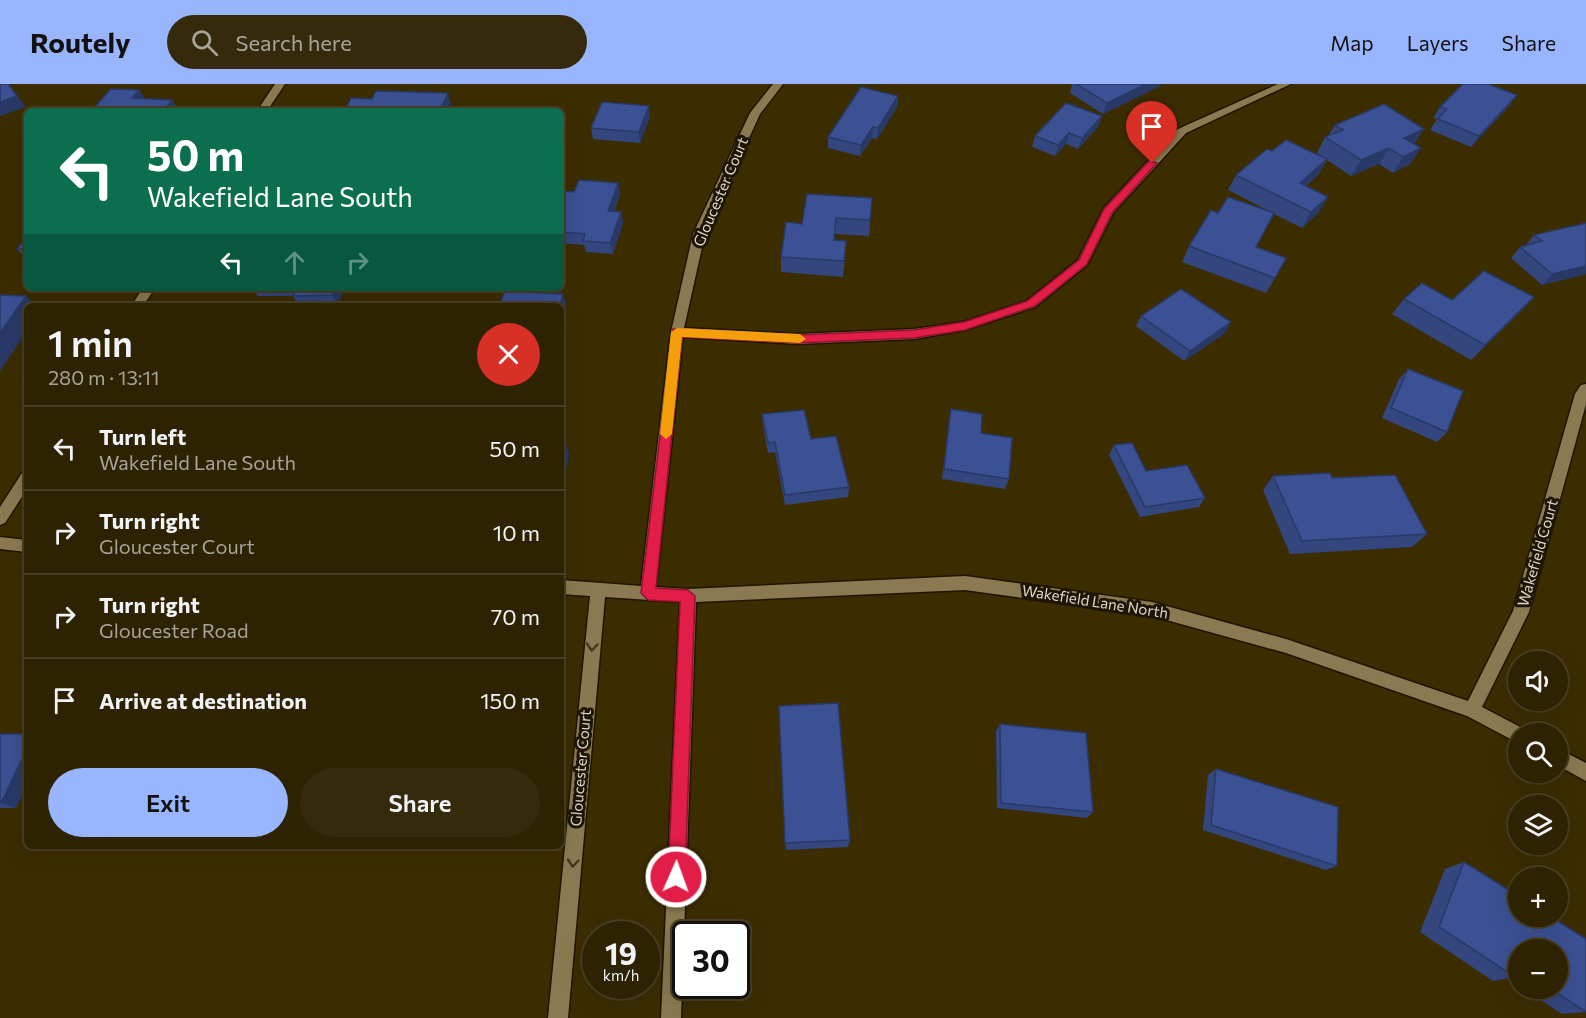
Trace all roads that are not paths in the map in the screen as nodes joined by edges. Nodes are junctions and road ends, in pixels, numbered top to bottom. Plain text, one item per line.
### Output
1 (279, 84) edge
2 (778, 84) edge
3 (1286, 84) edge
4 (264, 108) edge
5 (677, 332) junction
6 (1586, 389) edge
7 (24, 482) edge
8 (0, 519) edge
9 (0, 543) edge
10 (24, 546) edge
11 (564, 587) edge
12 (598, 589) junction
13 (648, 593) junction
14 (688, 596) junction
15 (1472, 710) junction
16 (1508, 730) edge
17 (1568, 762) edge
18 (1586, 772) edge
19 (558, 1018) edge
20 (671, 1018) edge

1 - 4 street
2 - 5 street, Gloucester Court
3 - 5 street
5 - 13 street, Gloucester Court
6 - 15 street, Wakefield Court
7 - 8 street
9 - 10 street
11 - 12 street, Wakefield Lane North
12 - 13 street, Wakefield Lane North
12 -> 19 street, Gloucester Court
13 - 14 street, Wakefield Lane North
14 - 15 street, Wakefield Lane North
14 - 20 street
15 - 16 street, Wakefield Lane North
17 - 18 street

